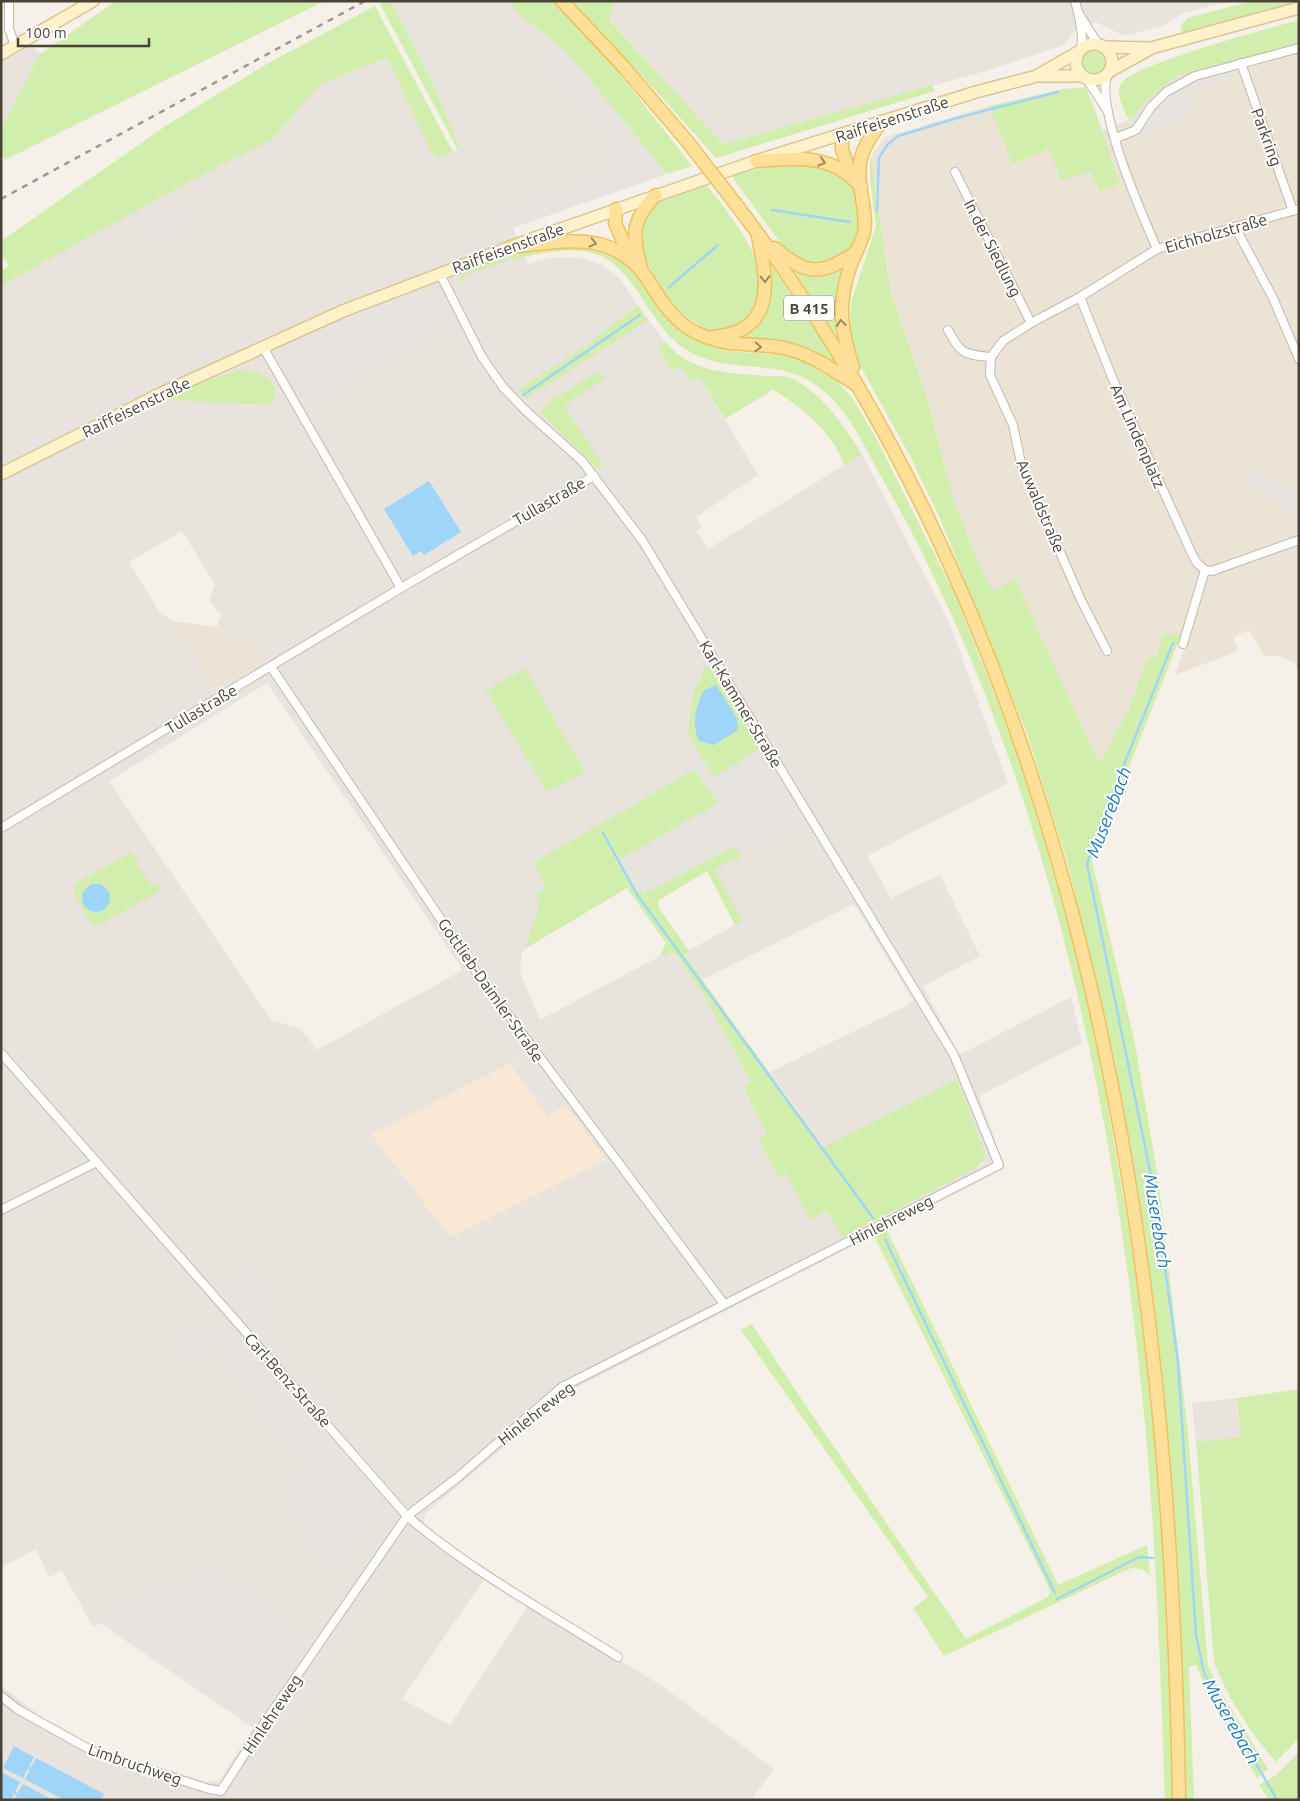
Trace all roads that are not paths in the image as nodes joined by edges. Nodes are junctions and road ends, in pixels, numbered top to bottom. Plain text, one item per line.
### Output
1 (9, 1) edge
2 (93, 1) edge
3 (562, 1) edge
4 (1075, 1) edge
5 (1299, 8) edge
6 (1079, 14) junction
7 (1102, 45) junction
8 (15, 46) junction
9 (1151, 48) junction
10 (1299, 48) edge
11 (1079, 51) junction
12 (1, 54) edge
13 (1241, 63) junction
14 (1109, 72) junction
15 (1037, 76) junction
16 (1084, 77) junction
17 (1107, 110) junction
18 (880, 124) junction
19 (842, 135) junction
20 (1116, 138) junction
21 (756, 161) junction
22 (854, 169) junction
23 (956, 172) dead end
24 (656, 195) junction
25 (616, 209) junction
26 (1296, 210) edge
27 (1235, 227) junction
28 (757, 231) junction
29 (635, 244) junction
30 (510, 247) junction
31 (1157, 249) junction
32 (856, 252) junction
33 (630, 257) junction
34 (642, 270) junction
35 (440, 274) junction
36 (1080, 297) junction
37 (1031, 323) junction
38 (948, 330) dead end
39 (710, 338) junction
40 (262, 347) junction
41 (991, 357) junction
42 (1299, 359) edge
43 (859, 386) junction
44 (1, 474) edge
45 (594, 476) junction
46 (1299, 540) edge
47 (1205, 570) junction
48 (401, 588) junction
49 (1183, 644) dead end
50 (1107, 651) dead end
51 (271, 667) junction
52 (1, 828) edge
53 (1, 1053) edge
54 (97, 1162) junction
55 (999, 1165) joint
56 (1, 1210) edge
57 (724, 1304) junction
58 (407, 1516) junction
59 (618, 1657) dead end
60 (1, 1696) edge
61 (221, 1791) joint
62 (1180, 1800) edge

1 - 8 street
2 - 8 street
3 - 28 main road, B 415, bridge
4 - 6 street
5 - 9 street
6 - 7 street
6 - 11 street
7 - 9 street
7 - 11 street
7 - 14 street
8 - 12 street
9 - 14 street
10 - 13 street
11 - 15 street, Raiffeisenstraße
11 - 16 street
13 - 20 street
13 - 26 street, Parkring
14 - 16 street
14 - 17 street
15 - 16 street, Raiffeisenstraße
15 - 18 street, Raiffeisenstraße
16 - 17 street
17 - 20 street
18 - 19 street, Raiffeisenstraße
18 - 22 main road
19 - 21 street, Raiffeisenstraße
19 - 22 main road
20 - 31 street
21 -> 22 main road
21 - 24 street, Raiffeisenstraße
22 - 32 main road
23 - 37 street, In der Siedlung
24 - 25 street, Raiffeisenstraße
24 - 29 main road
25 - 29 main road
25 - 30 street, Raiffeisenstraße
25 - 33 main road
26 - 27 street, Eichholzstraße
27 - 31 street, Eichholzstraße
27 - 42 street
28 - 32 main road
28 -> 39 main road
28 - 43 main road, B 415
29 - 34 main road
30 -> 33 main road
30 - 35 street, Raiffeisenstraße
31 - 36 street, Eichholzstraße
43 -> 32 main road
33 - 34 main road
34 - 39 main road
35 - 40 street, Raiffeisenstraße
35 - 45 street, Karl-Kammer-Straße
36 - 37 street, Eichholzstraße
36 - 47 street, Am Lindenplatz
37 - 41 street
38 - 41 street
39 -> 43 main road
40 - 44 street, Raiffeisenstraße
40 - 48 street
41 - 50 street, Auwaldstraße
43 - 62 main road, B 415
45 - 48 street, Tullastraße
45 - 55 street, Karl-Kammer-Straße
46 - 47 street
47 - 49 street
48 - 51 street, Tullastraße
51 - 52 street, Tullastraße
51 - 57 street, Gottlieb-Daimler-Straße
53 - 54 street, Carl-Benz-Straße
54 - 56 street
54 - 58 street, Carl-Benz-Straße
55 - 57 street, Hinlehreweg
57 - 58 street, Hinlehreweg
58 - 59 street, Carl-Benz-Straße
58 - 61 street, Hinlehreweg
60 - 61 street, Limbruchweg

